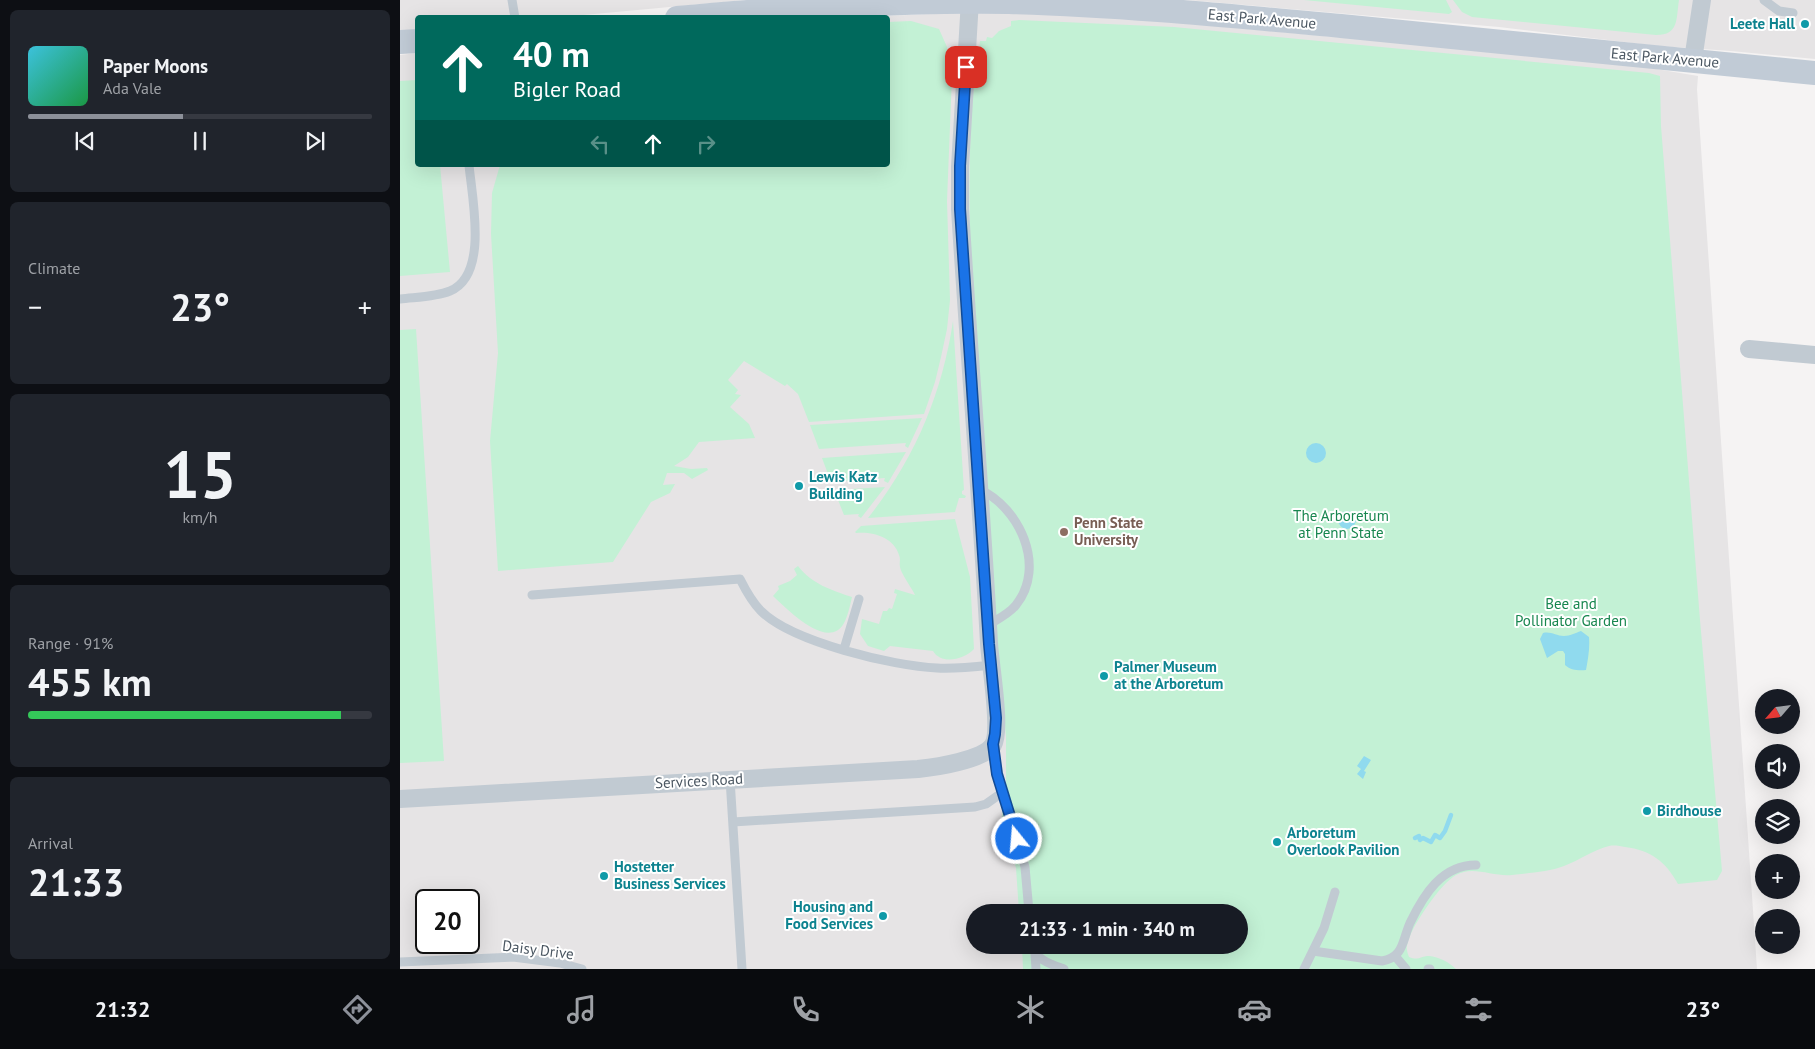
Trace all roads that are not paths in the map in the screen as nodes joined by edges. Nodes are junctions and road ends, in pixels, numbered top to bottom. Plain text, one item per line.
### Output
1 (512, 0) edge
2 (1702, 0) edge
3 (1764, 0) edge
4 (970, 2) edge
5 (1793, 13) dead end
6 (514, 15) edge
7 (713, 15) edge
8 (415, 41) edge
9 (400, 42) edge
10 (1693, 60) junction
11 (1815, 72) edge
12 (469, 167) edge
13 (400, 299) edge
14 (1749, 349) dead end
15 (1815, 355) edge
16 (979, 488) junction
17 (532, 594) dead end
18 (859, 599) dead end
19 (988, 624) junction
20 (844, 650) junction
21 (991, 665) junction
22 (993, 744) junction
23 (730, 779) junction
24 (1003, 792) junction
25 (400, 799) edge
26 (733, 822) junction
27 (1476, 865) dead end
28 (1335, 892) dead end
29 (1028, 904) edge
30 (1313, 951) junction
31 (1035, 954) joint
32 (1395, 956) junction
33 (400, 962) edge
34 (582, 969) edge
35 (742, 969) edge
36 (1036, 969) edge
37 (1064, 969) edge
38 (1304, 969) edge
39 (1406, 969) edge

1 - 6 lane
2 - 10 street
3 - 5 lane
4 - 7 main road, East Park Avenue
4 - 10 main road, East Park Avenue
4 - 16 street
8 - 9 main road
10 - 11 main road, East Park Avenue
12 - 13 lane
14 - 15 street
16 - 19 street
16 - 19 lane
17 - 20 lane
18 - 20 lane
19 - 21 street
20 - 21 lane
21 - 22 street
22 - 23 street, Services Road
22 - 24 lane
23 - 25 street, Services Road
23 - 26 lane
24 - 26 lane
24 - 29 lane
26 - 35 lane
27 - 32 lane
28 - 30 lane
30 - 32 lane
30 - 38 lane
31 - 36 lane
31 - 37 lane
32 - 39 lane
33 - 34 lane, Daisy Drive

